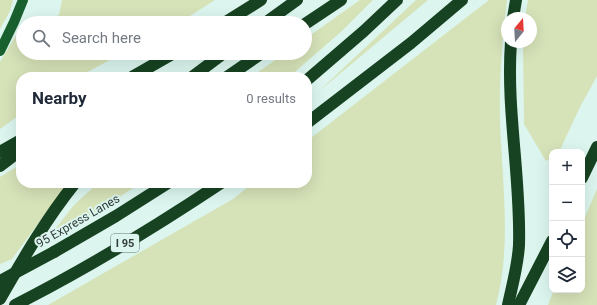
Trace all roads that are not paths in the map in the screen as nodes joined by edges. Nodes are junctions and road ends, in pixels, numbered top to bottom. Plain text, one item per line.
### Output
1 (23, 0) edge
2 (261, 0) edge
3 (297, 0) edge
4 (341, 0) edge
5 (397, 0) edge
6 (462, 0) edge
7 (516, 0) edge
8 (514, 12) edge
9 (16, 16) edge
10 (235, 16) edge
11 (275, 16) edge
12 (16, 17) edge
13 (312, 19) edge
14 (511, 48) edge
15 (0, 51) edge
16 (162, 60) edge
17 (215, 60) edge
18 (252, 60) edge
19 (141, 72) edge
20 (199, 72) edge
21 (234, 72) edge
22 (312, 76) edge
23 (312, 119) edge
24 (16, 143) edge
25 (597, 147) edge
26 (0, 152) edge
27 (16, 154) edge
28 (0, 166) edge
29 (585, 172) edge
30 (71, 188) edge
31 (79, 188) edge
32 (160, 188) edge
33 (213, 188) edge
34 (41, 230) junction
35 (549, 246) edge
36 (0, 281) edge
37 (0, 299) edge
38 (15, 305) edge
39 (508, 305) edge
40 (518, 305) edge

1 - 9 main road
2 - 10 highway
3 - 11 highway
4 - 13 highway
5 - 22 highway
6 - 23 highway
7 - 8 highway
12 - 15 main road
14 - 39 highway
16 - 19 highway
17 - 20 highway
18 - 21 highway
24 - 26 highway
25 - 29 highway
27 - 28 highway
30 - 34 highway
31 - 34 highway
32 - 36 highway, 95 Express Lanes, bridge
33 - 38 highway, I 95
34 - 37 highway
35 - 40 highway

